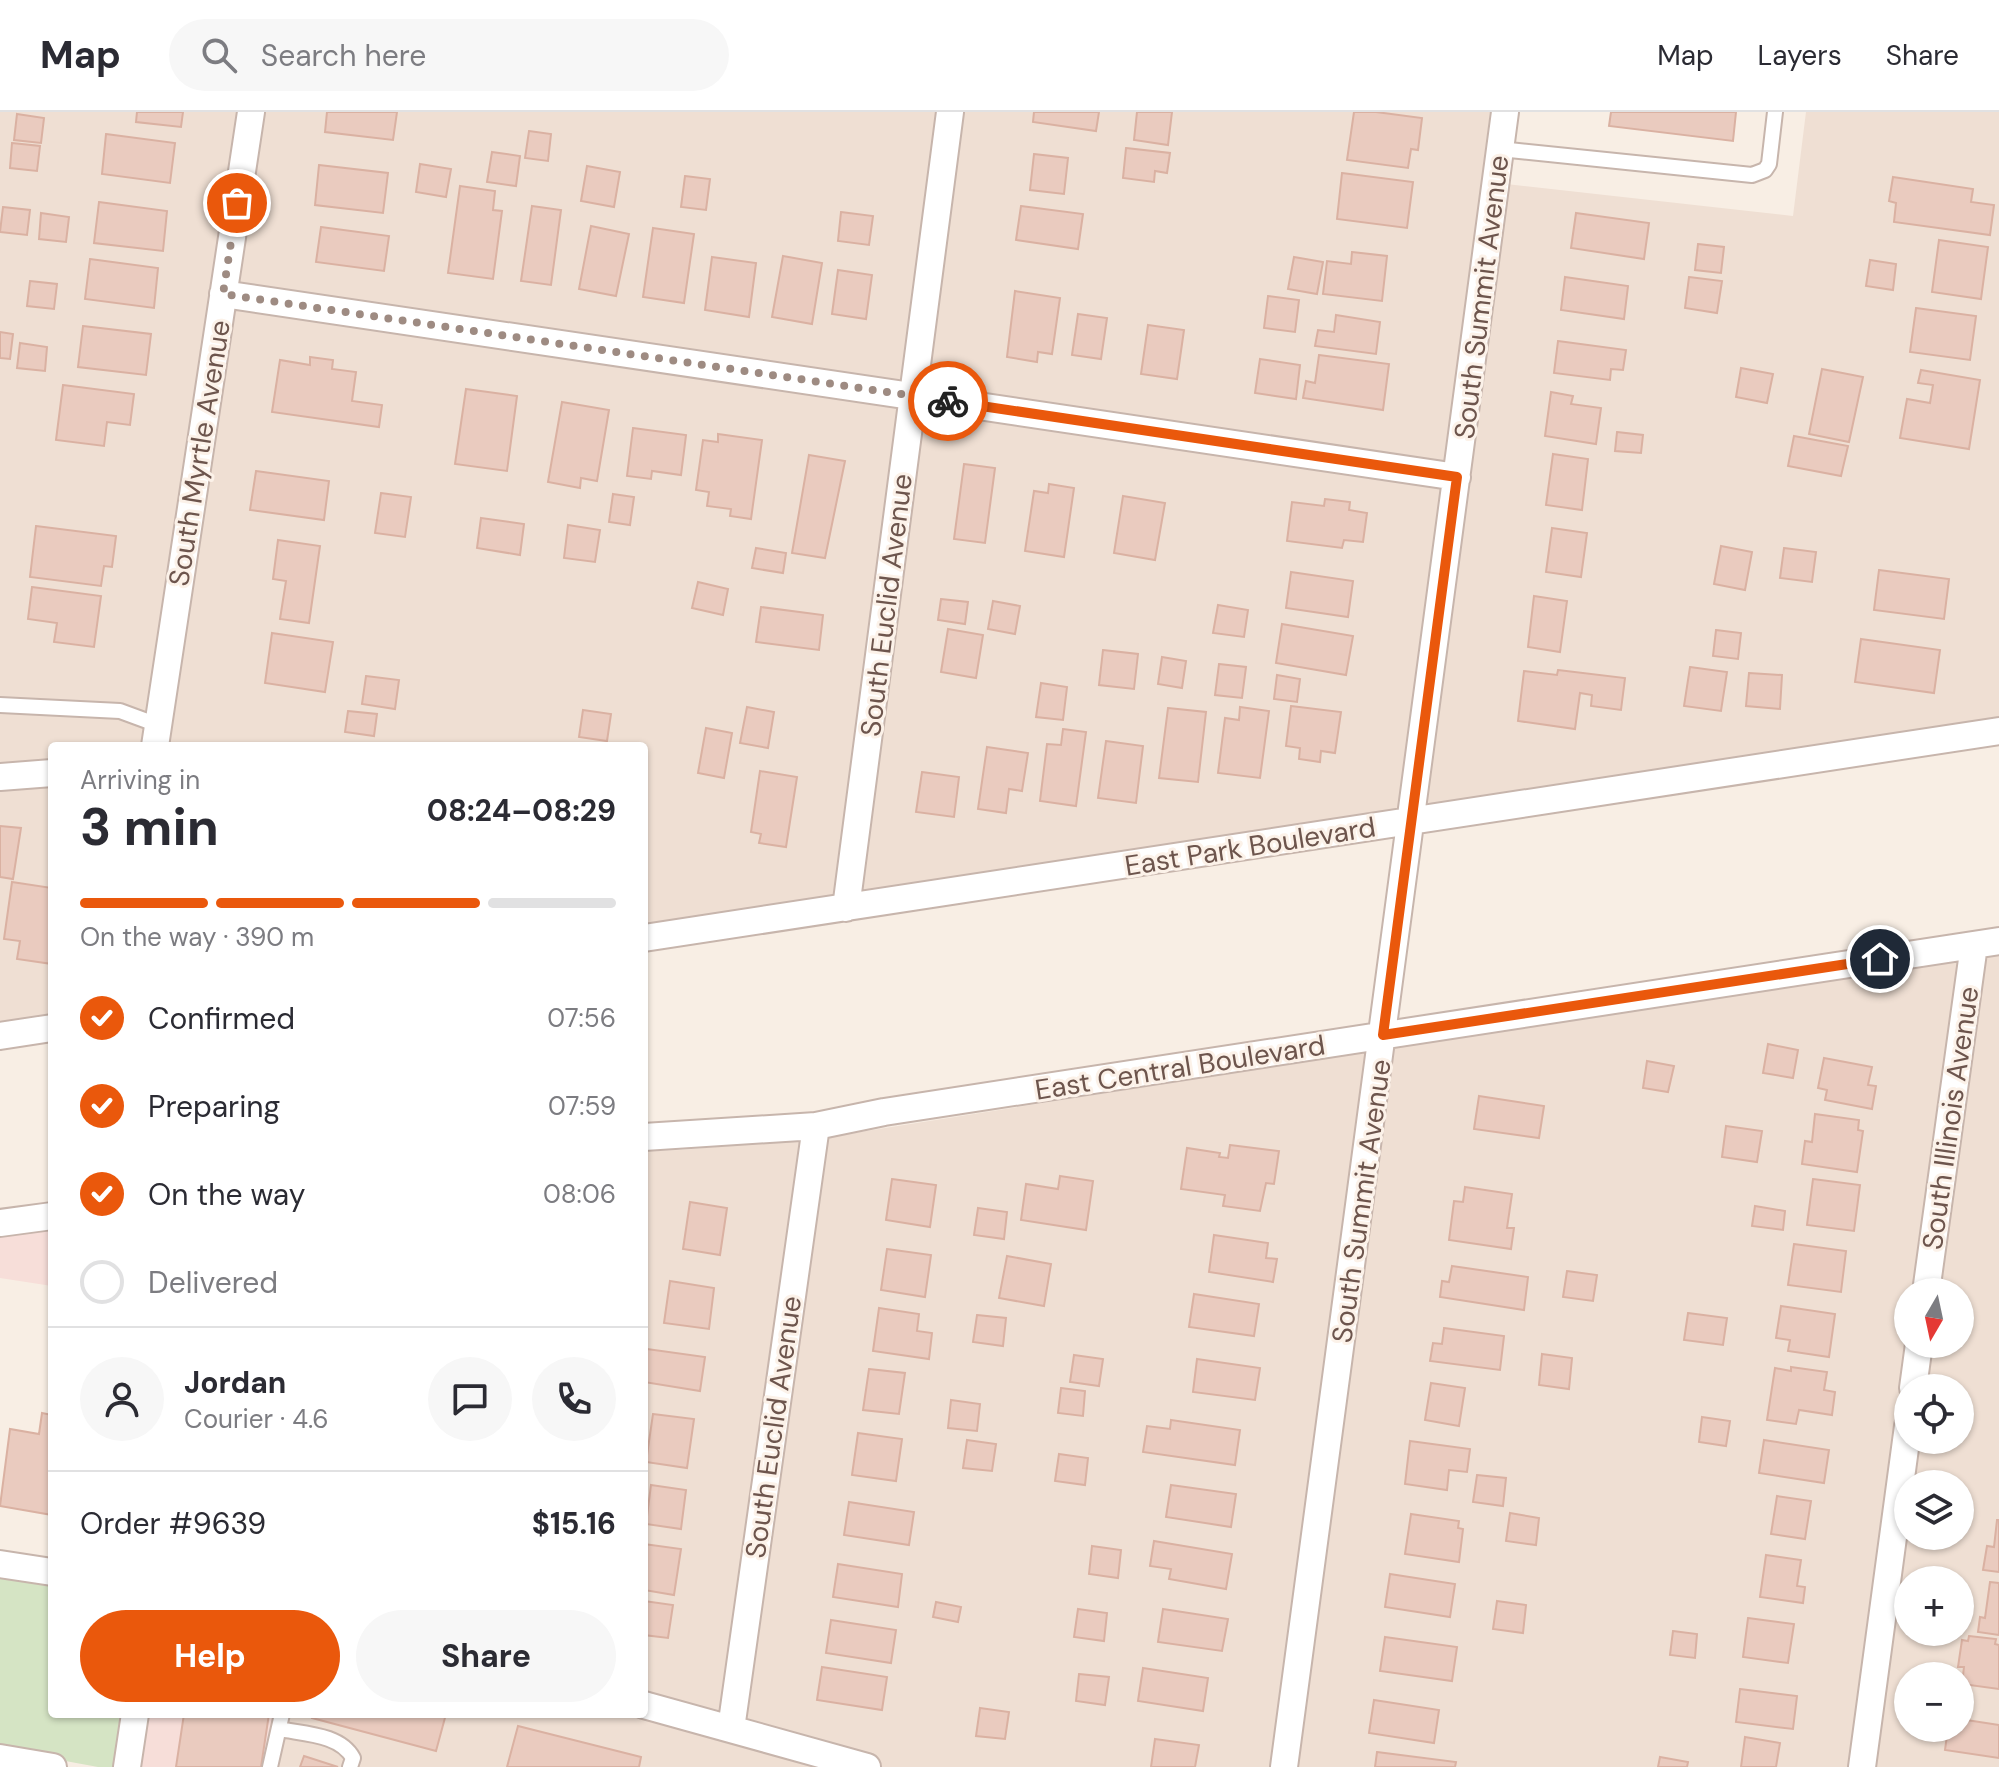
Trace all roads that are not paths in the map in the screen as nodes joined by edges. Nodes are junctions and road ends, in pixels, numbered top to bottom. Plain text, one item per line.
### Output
1 (251, 112) edge
2 (950, 112) edge
3 (1505, 112) edge
4 (1775, 112) edge
5 (1500, 149) junction
6 (223, 294) junction
7 (913, 396) junction
8 (1457, 477) junction
9 (0, 705) edge
10 (1999, 731) edge
11 (157, 735) edge
12 (48, 773) edge
13 (0, 777) edge
14 (1412, 821) junction
15 (846, 908) junction
16 (648, 937) edge
17 (1986, 943) edge
18 (48, 1029) edge
19 (1383, 1035) junction
20 (0, 1036) edge
21 (816, 1126) junction
22 (648, 1137) edge
23 (48, 1217) edge
24 (0, 1223) edge
25 (1928, 1278) edge
26 (1904, 1454) edge
27 (0, 1564) edge
28 (48, 1571) edge
29 (648, 1706) edge
30 (134, 1718) edge
31 (281, 1718) edge
32 (279, 1729) junction
33 (731, 1729) junction
34 (0, 1758) edge
35 (53, 1767) edge
36 (127, 1767) edge
37 (270, 1767) edge
38 (350, 1767) edge
39 (867, 1767) edge
40 (1284, 1767) edge
41 (1862, 1767) edge

1 - 6 street, South Myrtle Avenue
2 - 7 street, South Euclid Avenue
3 - 5 street, South Summit Avenue
4 - 5 lane
5 - 8 street, South Summit Avenue
6 - 7 street
6 - 11 street, South Myrtle Avenue
7 - 8 street
7 - 15 street, South Euclid Avenue
8 - 14 street, South Summit Avenue
9 - 11 lane
10 - 14 street, East Park Boulevard
12 - 13 street
14 - 15 street, East Park Boulevard
14 - 19 street, South Summit Avenue
15 - 16 street, East Park Boulevard
17 - 19 street, East Central Boulevard
17 - 25 street, South Illinois Avenue
18 - 20 street
19 - 21 street, East Central Boulevard
19 - 40 street, South Summit Avenue
21 - 22 street, East Central Boulevard
21 - 33 street, South Euclid Avenue
23 - 24 street
26 - 41 street
27 - 28 street
29 - 33 street
30 - 36 street
31 - 32 lane
32 - 37 lane
32 - 38 lane
33 - 39 street
34 - 35 street

